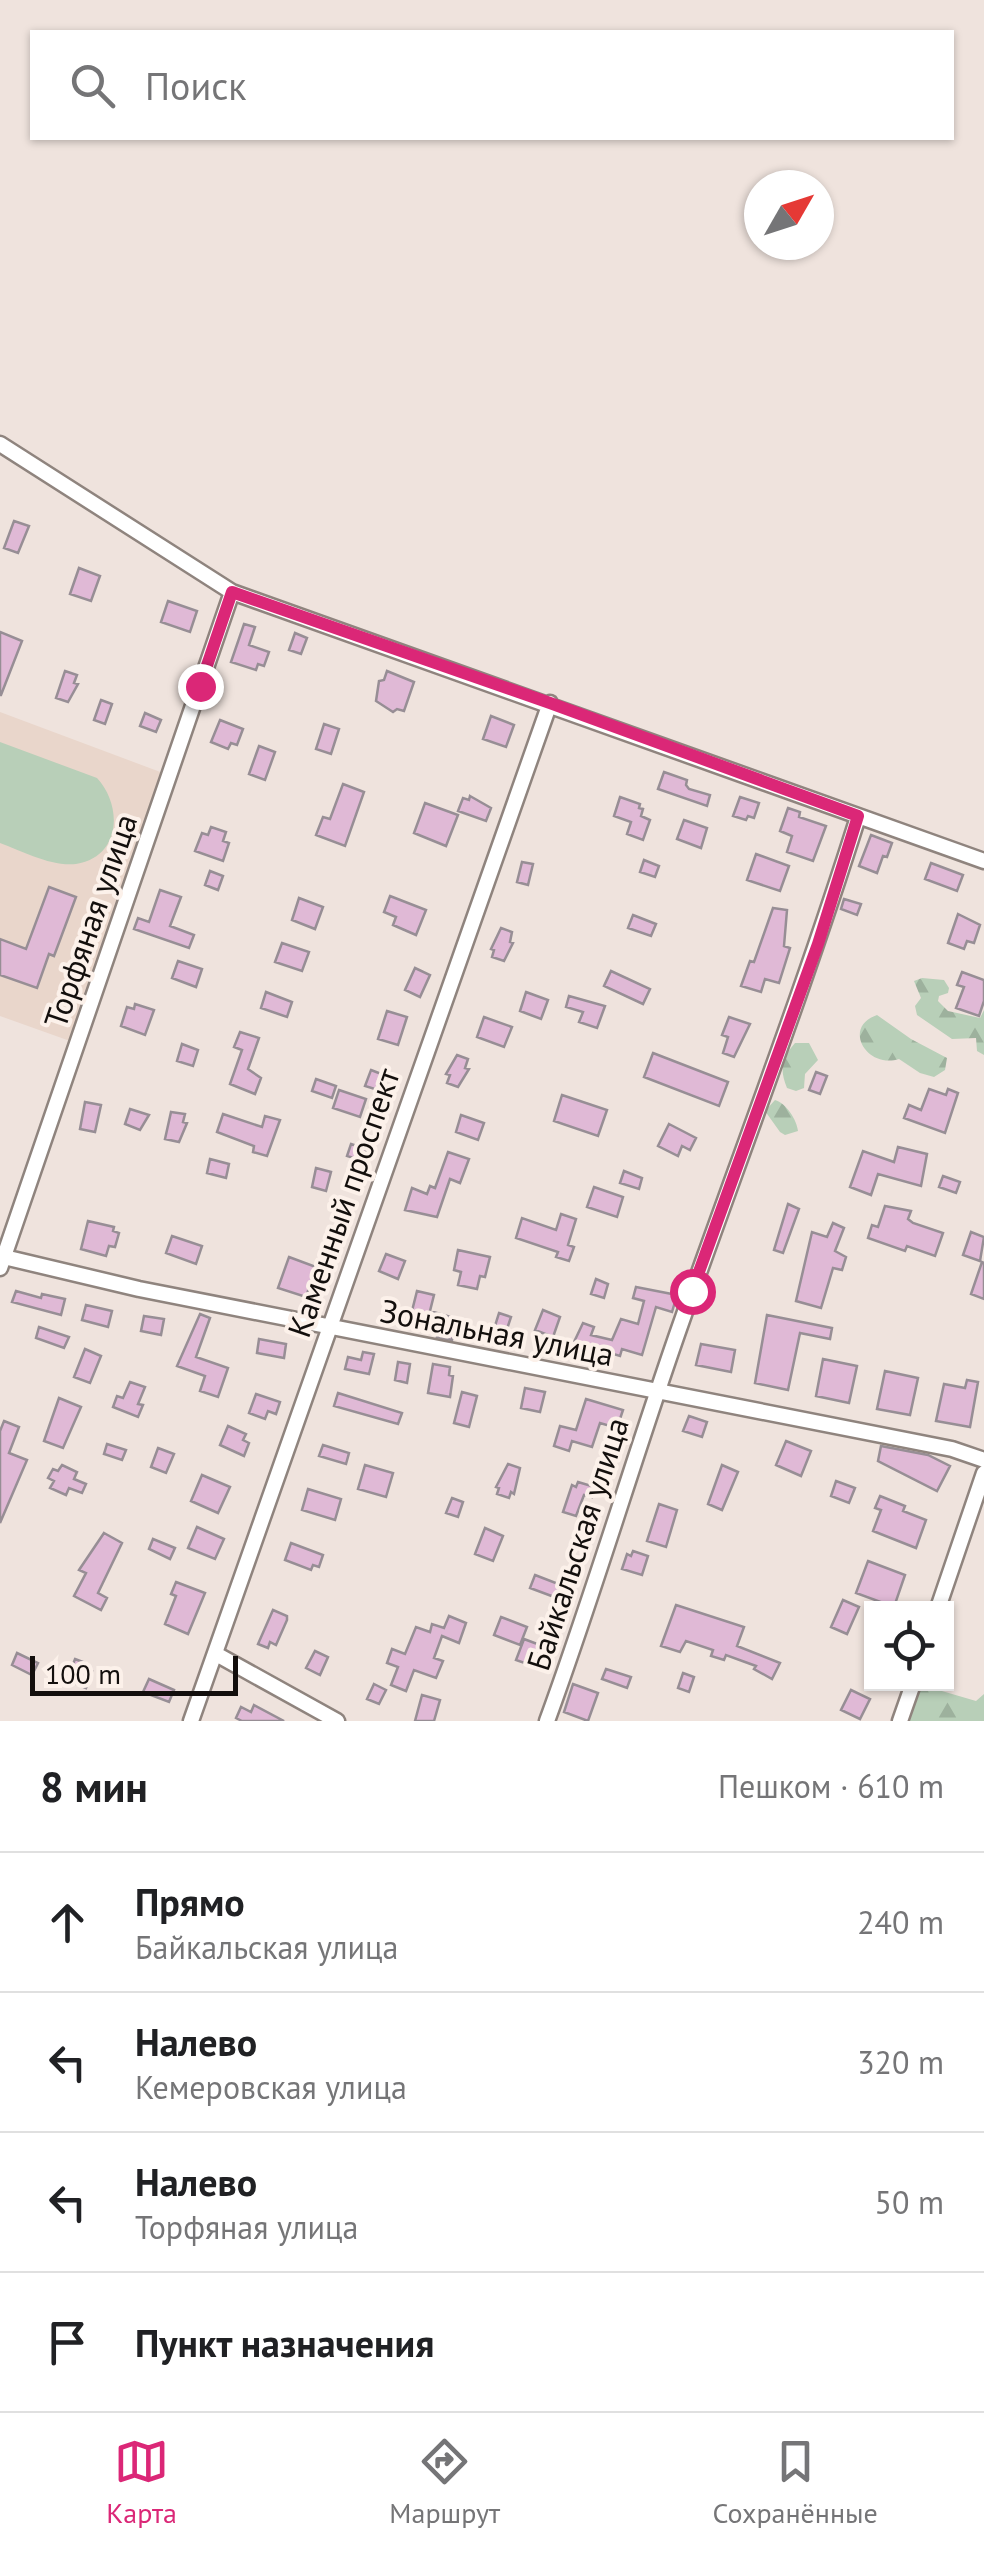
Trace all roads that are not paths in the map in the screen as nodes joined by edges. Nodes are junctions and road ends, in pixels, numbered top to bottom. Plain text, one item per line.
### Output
1 (0, 444) edge
2 (232, 592) junction
3 (550, 703) junction
4 (858, 816) junction
5 (984, 861) edge
6 (1, 1260) edge
7 (330, 1327) junction
8 (657, 1393) junction
9 (984, 1460) edge
10 (984, 1474) edge
11 (940, 1601) edge
12 (216, 1654) junction
13 (911, 1691) edge
14 (192, 1721) edge
15 (337, 1721) edge
16 (546, 1721) edge
17 (900, 1721) edge

1 - 2 street
2 - 3 street
2 - 6 street, Торфяная улица
3 - 4 street
3 - 7 street, Каменный проспект
4 - 5 street
4 - 8 street, Байкальская улица
6 - 7 street, Зональная улица
7 - 8 street, Зональная улица
7 - 12 street, Каменный проспект
8 - 9 street, Зональная улица
8 - 16 street, Байкальская улица
10 - 11 street
12 - 14 street, Каменный проспект
12 - 15 street
13 - 17 street

